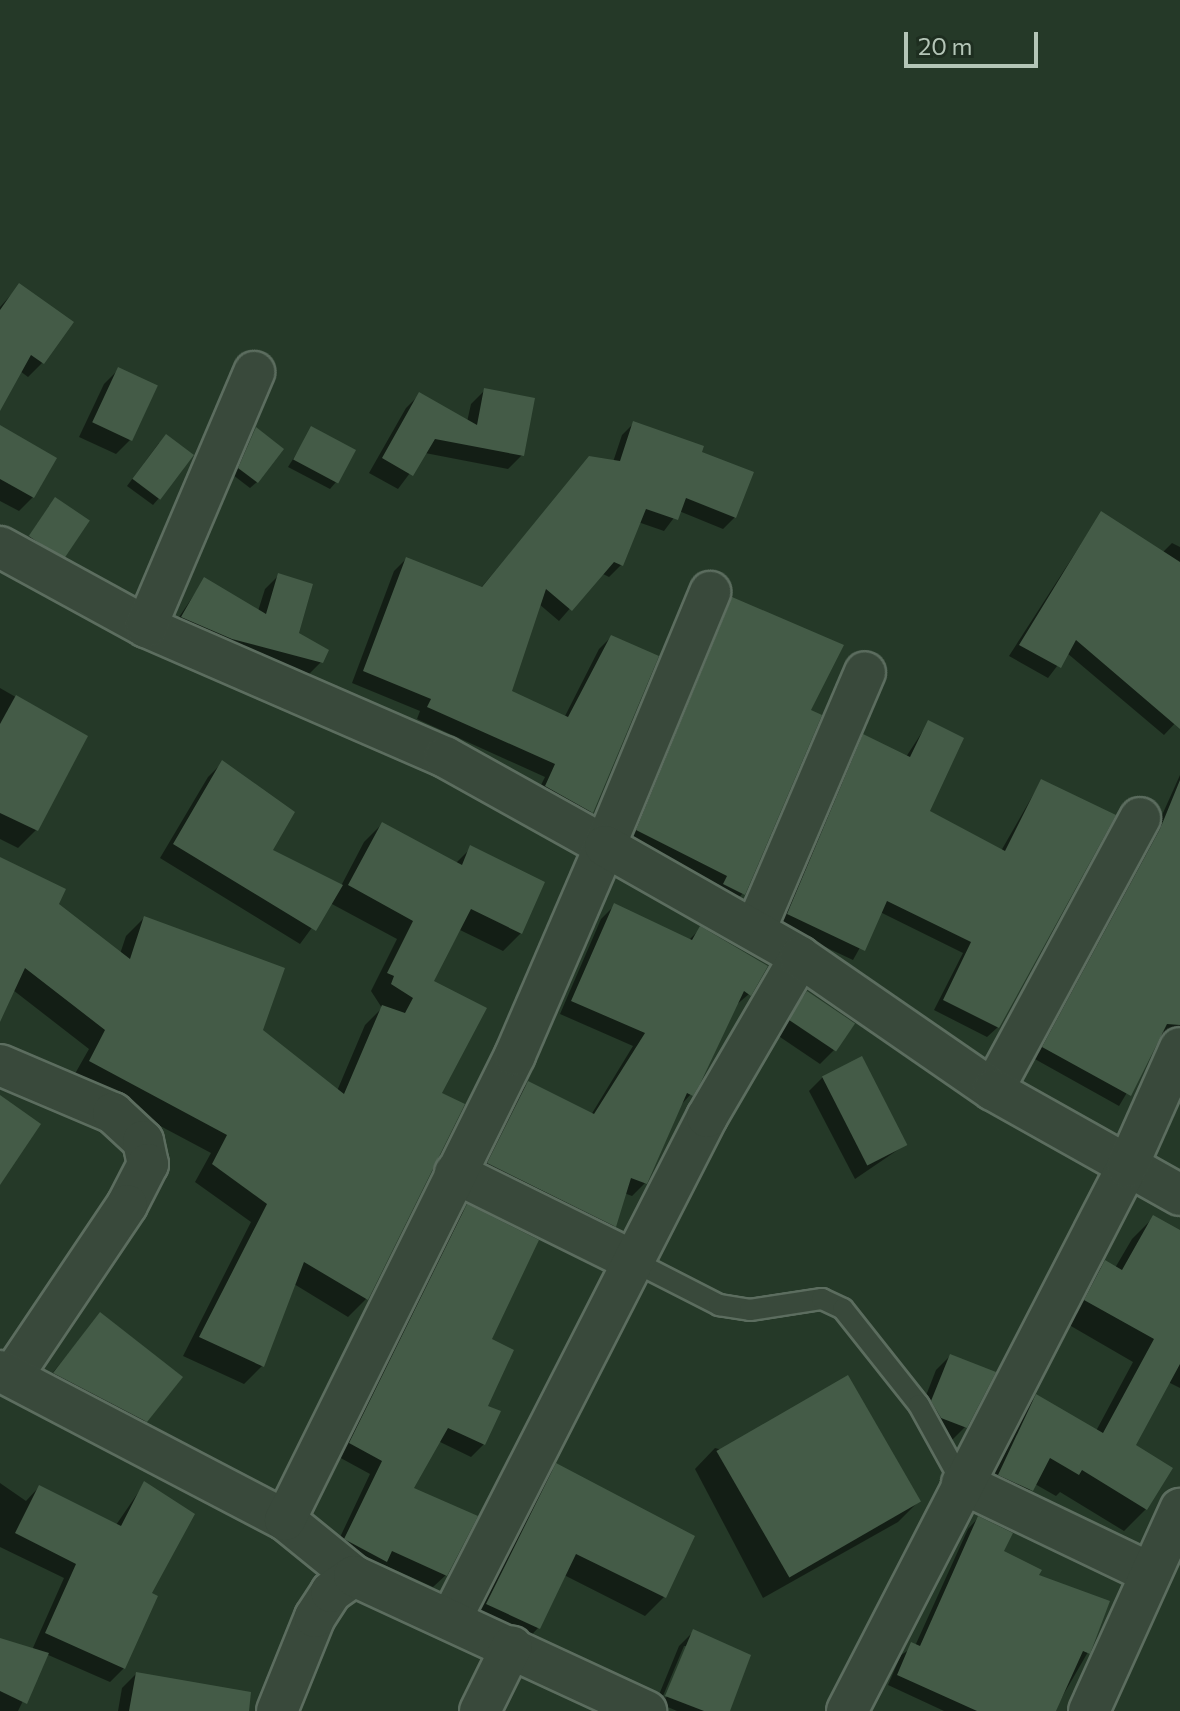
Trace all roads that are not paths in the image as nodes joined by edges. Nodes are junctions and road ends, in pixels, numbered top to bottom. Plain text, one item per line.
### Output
1 (254, 372) dead end
2 (0, 547) edge
3 (710, 592) dead end
4 (146, 627) junction
5 (865, 672) dead end
6 (1140, 818) dead end
7 (605, 846) junction
8 (755, 930) junction
9 (800, 957) junction
10 (1180, 1048) edge
11 (0, 1065) edge
12 (993, 1090) junction
13 (1127, 1167) junction
14 (455, 1173) junction
15 (1180, 1195) edge
16 (633, 1261) junction
17 (6, 1373) edge
18 (962, 1483) junction
19 (1180, 1509) edge
20 (285, 1520) junction
21 (1148, 1572) junction
22 (354, 1576) junction
23 (452, 1617) junction
24 (512, 1646) junction
25 (277, 1711) edge
26 (480, 1711) edge
27 (646, 1711) edge
28 (847, 1711) edge
29 (1089, 1711) edge

1 - 4 street
2 - 4 street
3 - 7 street
4 - 7 street
5 - 8 street
6 - 12 street
7 - 8 street
7 - 14 street
8 - 9 street
9 - 12 street
9 - 16 street
10 - 13 street
11 - 17 street
12 - 13 street
13 - 15 street
13 - 18 street
14 - 16 street
14 - 20 street
16 - 18 lane
16 - 23 street
17 - 20 street
18 - 21 street
18 - 28 street
19 - 21 street
20 - 22 street
21 - 29 street
22 - 23 street
22 - 25 street
23 - 24 street
24 - 26 street
24 - 27 street

